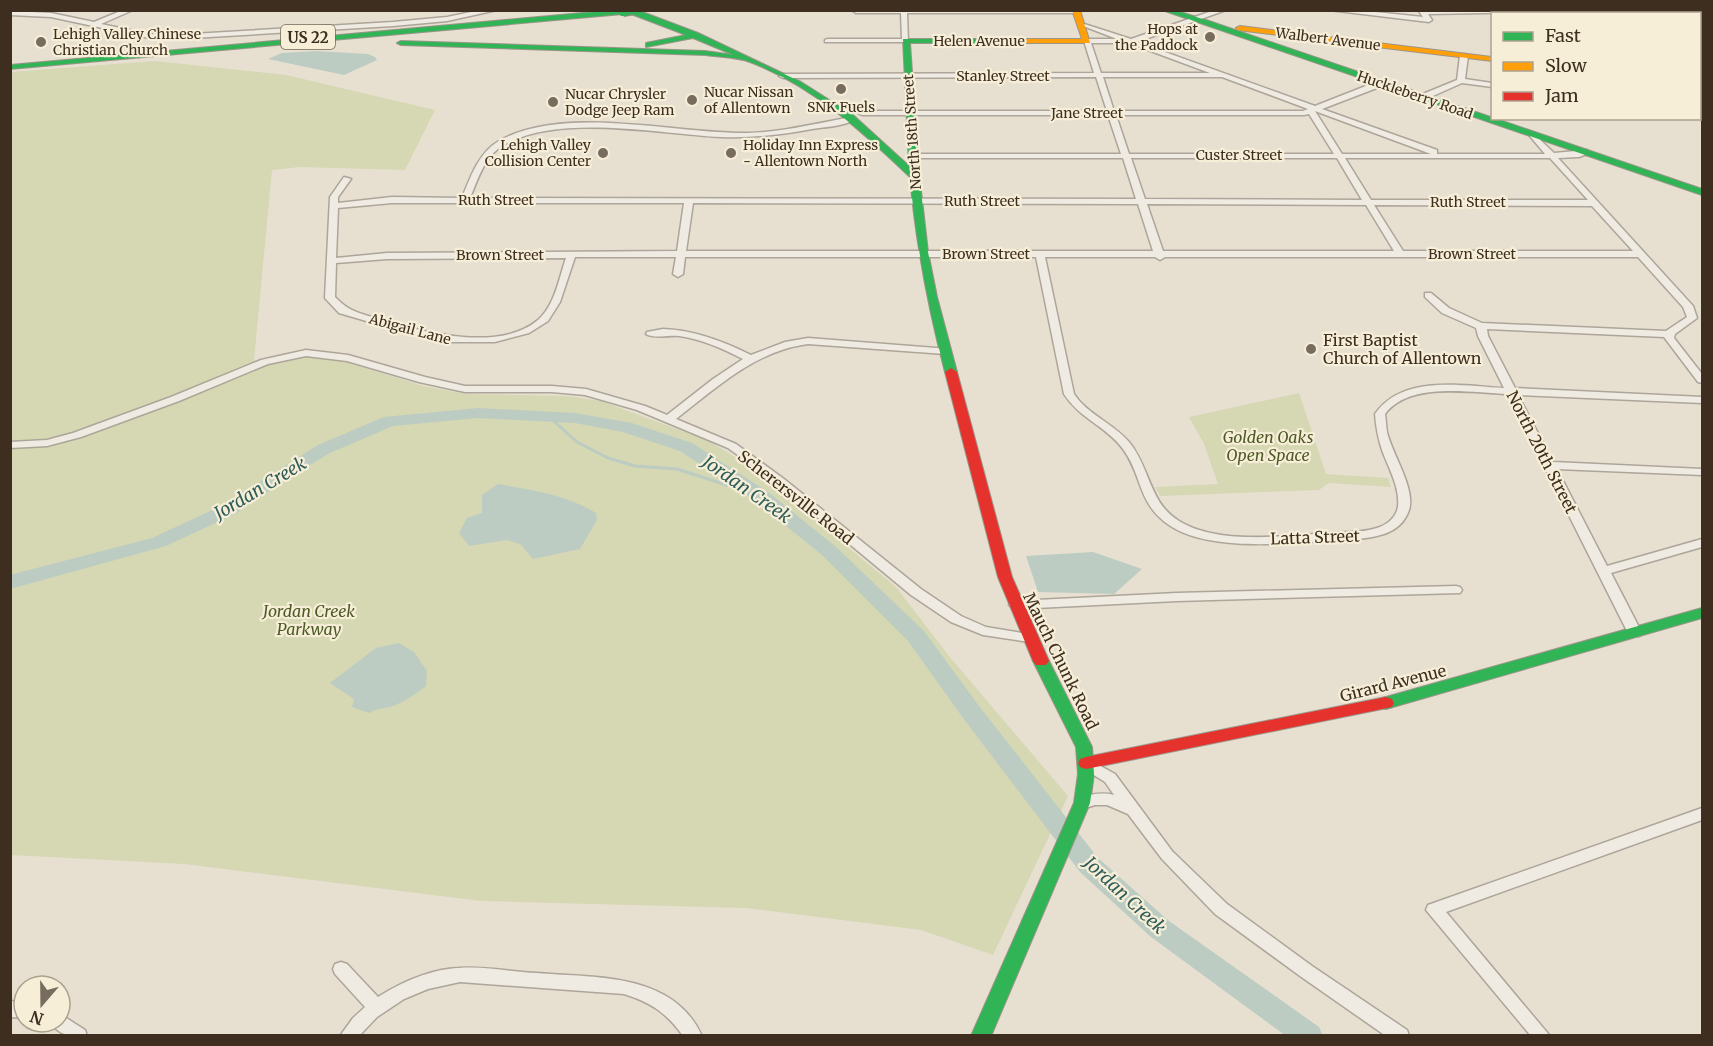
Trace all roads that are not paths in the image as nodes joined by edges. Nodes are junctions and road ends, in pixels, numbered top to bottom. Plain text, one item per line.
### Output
1 (130, 10) edge
2 (494, 10) edge
3 (605, 10) edge
4 (1165, 10) edge
5 (1224, 10) edge
6 (1332, 10) edge
7 (1664, 10) edge
8 (632, 11) edge
9 (856, 11) edge
10 (904, 11) edge
11 (1421, 11) edge
12 (1594, 12) edge
13 (10, 13) edge
14 (1077, 15) edge
15 (531, 20) junction
16 (1196, 21) junction
17 (94, 24) junction
18 (666, 24) junction
19 (703, 37) junction
20 (662, 41) junction
21 (827, 41) dead end
22 (906, 41) junction
23 (1087, 41) junction
24 (1132, 41) junction
25 (267, 44) junction
26 (673, 52) junction
27 (1464, 56) junction
28 (747, 59) junction
29 (1491, 59) edge
30 (10, 66) edge
31 (778, 73) junction
32 (1224, 75) junction
33 (908, 76) junction
34 (1098, 76) junction
35 (1461, 81) junction
36 (1378, 84) junction
37 (1491, 85) edge
38 (1421, 98) junction
39 (1315, 111) junction
40 (911, 113) junction
41 (1111, 113) junction
42 (857, 116) junction
43 (1533, 135) junction
44 (1584, 152) junction
45 (1125, 155) junction
46 (1338, 155) junction
47 (1444, 155) junction
48 (893, 156) junction
49 (914, 156) junction
50 (1551, 156) junction
51 (914, 176) junction
52 (347, 179) dead end
53 (1702, 192) edge
54 (465, 200) junction
55 (689, 200) junction
56 (916, 201) junction
57 (1141, 201) junction
58 (1368, 202) junction
59 (1593, 202) junction
60 (335, 206) junction
61 (681, 254) junction
62 (922, 254) junction
63 (1040, 254) junction
64 (1641, 254) junction
65 (571, 255) junction
66 (1160, 255) junction
67 (1401, 255) junction
68 (332, 261) junction
69 (678, 274) dead end
70 (1428, 295) dead end
71 (1481, 326) junction
72 (651, 334) dead end
73 (1669, 334) junction
74 (945, 351) junction
75 (751, 358) junction
76 (1702, 380) edge
77 (1512, 392) junction
78 (1702, 400) edge
79 (669, 419) junction
80 (10, 445) edge
81 (1549, 465) junction
82 (1702, 472) edge
83 (1702, 543) edge
84 (1603, 571) junction
85 (1456, 590) dead end
86 (1015, 605) junction
87 (1702, 613) edge
88 (1635, 633) junction
89 (1029, 638) junction
90 (1086, 763) junction
91 (1082, 803) junction
92 (1132, 810) junction
93 (1702, 814) edge
94 (340, 969) dead end
95 (377, 1006) junction
96 (348, 1035) edge
97 (694, 1035) edge
98 (981, 1035) edge
99 (1401, 1035) edge
100 (1542, 1035) edge

1 - 17 street
2 - 17 street
3 - 30 main road, US 22
4 - 16 main road, Walbert Avenue
5 - 16 street
6 - 11 street
7 - 12 street
8 - 15 main road, US 22
8 - 18 main road
8 - 19 main road
9 - 10 street
10 - 14 street
10 - 22 street, North 18th Street
11 - 12 street
13 - 17 street
14 - 23 main road
14 - 24 street
15 - 20 main road
15 - 25 main road, US 22
16 - 24 street
16 - 27 main road, Walbert Avenue
16 - 36 main road, Huckleberry Road
18 - 19 main road
18 - 20 main road
19 - 20 main road
19 - 26 main road
19 - 28 main road
19 - 31 main road
21 - 22 street, Helen Avenue
22 - 23 main road, Helen Avenue
22 - 33 main road, North 18th Street
23 - 24 street, Helen Avenue
23 - 34 street
24 - 32 street
25 - 26 main road
25 - 30 main road, US 22
26 - 28 main road
27 - 29 main road, Walbert Avenue
27 - 35 street
28 - 31 main road
31 - 33 street, Stanley Street
31 - 42 main road
32 - 34 street, Stanley Street
32 - 39 street
33 - 34 street, Stanley Street
33 - 40 main road, North 18th Street
34 - 41 street
35 - 37 street
35 - 38 street
36 - 38 main road, Huckleberry Road
36 - 39 street
38 - 43 main road, Huckleberry Road
39 - 41 street, Jane Street
39 - 46 street
39 - 47 street
40 - 41 street, Jane Street
40 - 42 street, Jane Street
40 - 49 main road, North 18th Street
41 - 45 street
42 - 48 main road
42 - 54 street, Jane Street
43 - 44 main road, Huckleberry Road
43 - 50 street
44 - 50 street, Custer Street
44 - 53 main road, Huckleberry Road
45 - 46 street, Custer Street
45 - 49 street, Custer Street
45 - 57 street
46 - 47 street, Custer Street
46 - 58 street
47 - 50 street, Custer Street
48 - 49 main road, Custer Street
48 - 51 main road
49 - 51 main road, North 18th Street
50 - 59 street
51 - 56 main road, North 18th Street
52 - 60 street, Abigail Lane
54 - 55 street, Ruth Street
54 - 60 street, Ruth Street
55 - 56 street, Ruth Street
55 - 61 street
56 - 57 street, Ruth Street
56 - 62 main road, North 18th Street
57 - 58 street, Ruth Street
57 - 66 street
58 - 59 street, Ruth Street
58 - 67 street
59 - 64 street
60 - 68 street, Abigail Lane
61 - 62 street, Brown Street
61 - 65 street, Brown Street
61 - 69 street
62 - 63 street, Brown Street
62 - 74 main road, Mauch Chunk Road
63 - 66 street, Brown Street
63 - 77 street, Latta Street
64 - 67 street, Brown Street
64 - 73 street
65 - 68 street, Brown Street
65 - 68 street, Abigail Lane
66 - 67 street, Brown Street
70 - 71 street
71 - 73 street
71 - 77 street, North 20th Street
72 - 75 street
73 - 76 street
74 - 75 street
74 - 86 main road, Mauch Chunk Road
75 - 79 street
77 - 78 street, Latta Street
77 - 81 street, North 20th Street
79 - 80 street, Scherersville Road
79 - 89 street, Scherersville Road
81 - 82 street
81 - 84 street, North 20th Street
83 - 84 street
84 - 88 street, North 20th Street
85 - 86 street
86 - 89 main road, Mauch Chunk Road
87 - 88 main road, Girard Avenue
88 - 90 main road, Girard Avenue
89 - 90 main road, Mauch Chunk Road
90 - 91 main road, Mauch Chunk Road
90 - 92 street
91 - 92 street
91 - 98 main road, Mauch Chunk Road
92 - 99 street
93 - 100 street
94 - 95 street
95 - 96 street
95 - 97 street

